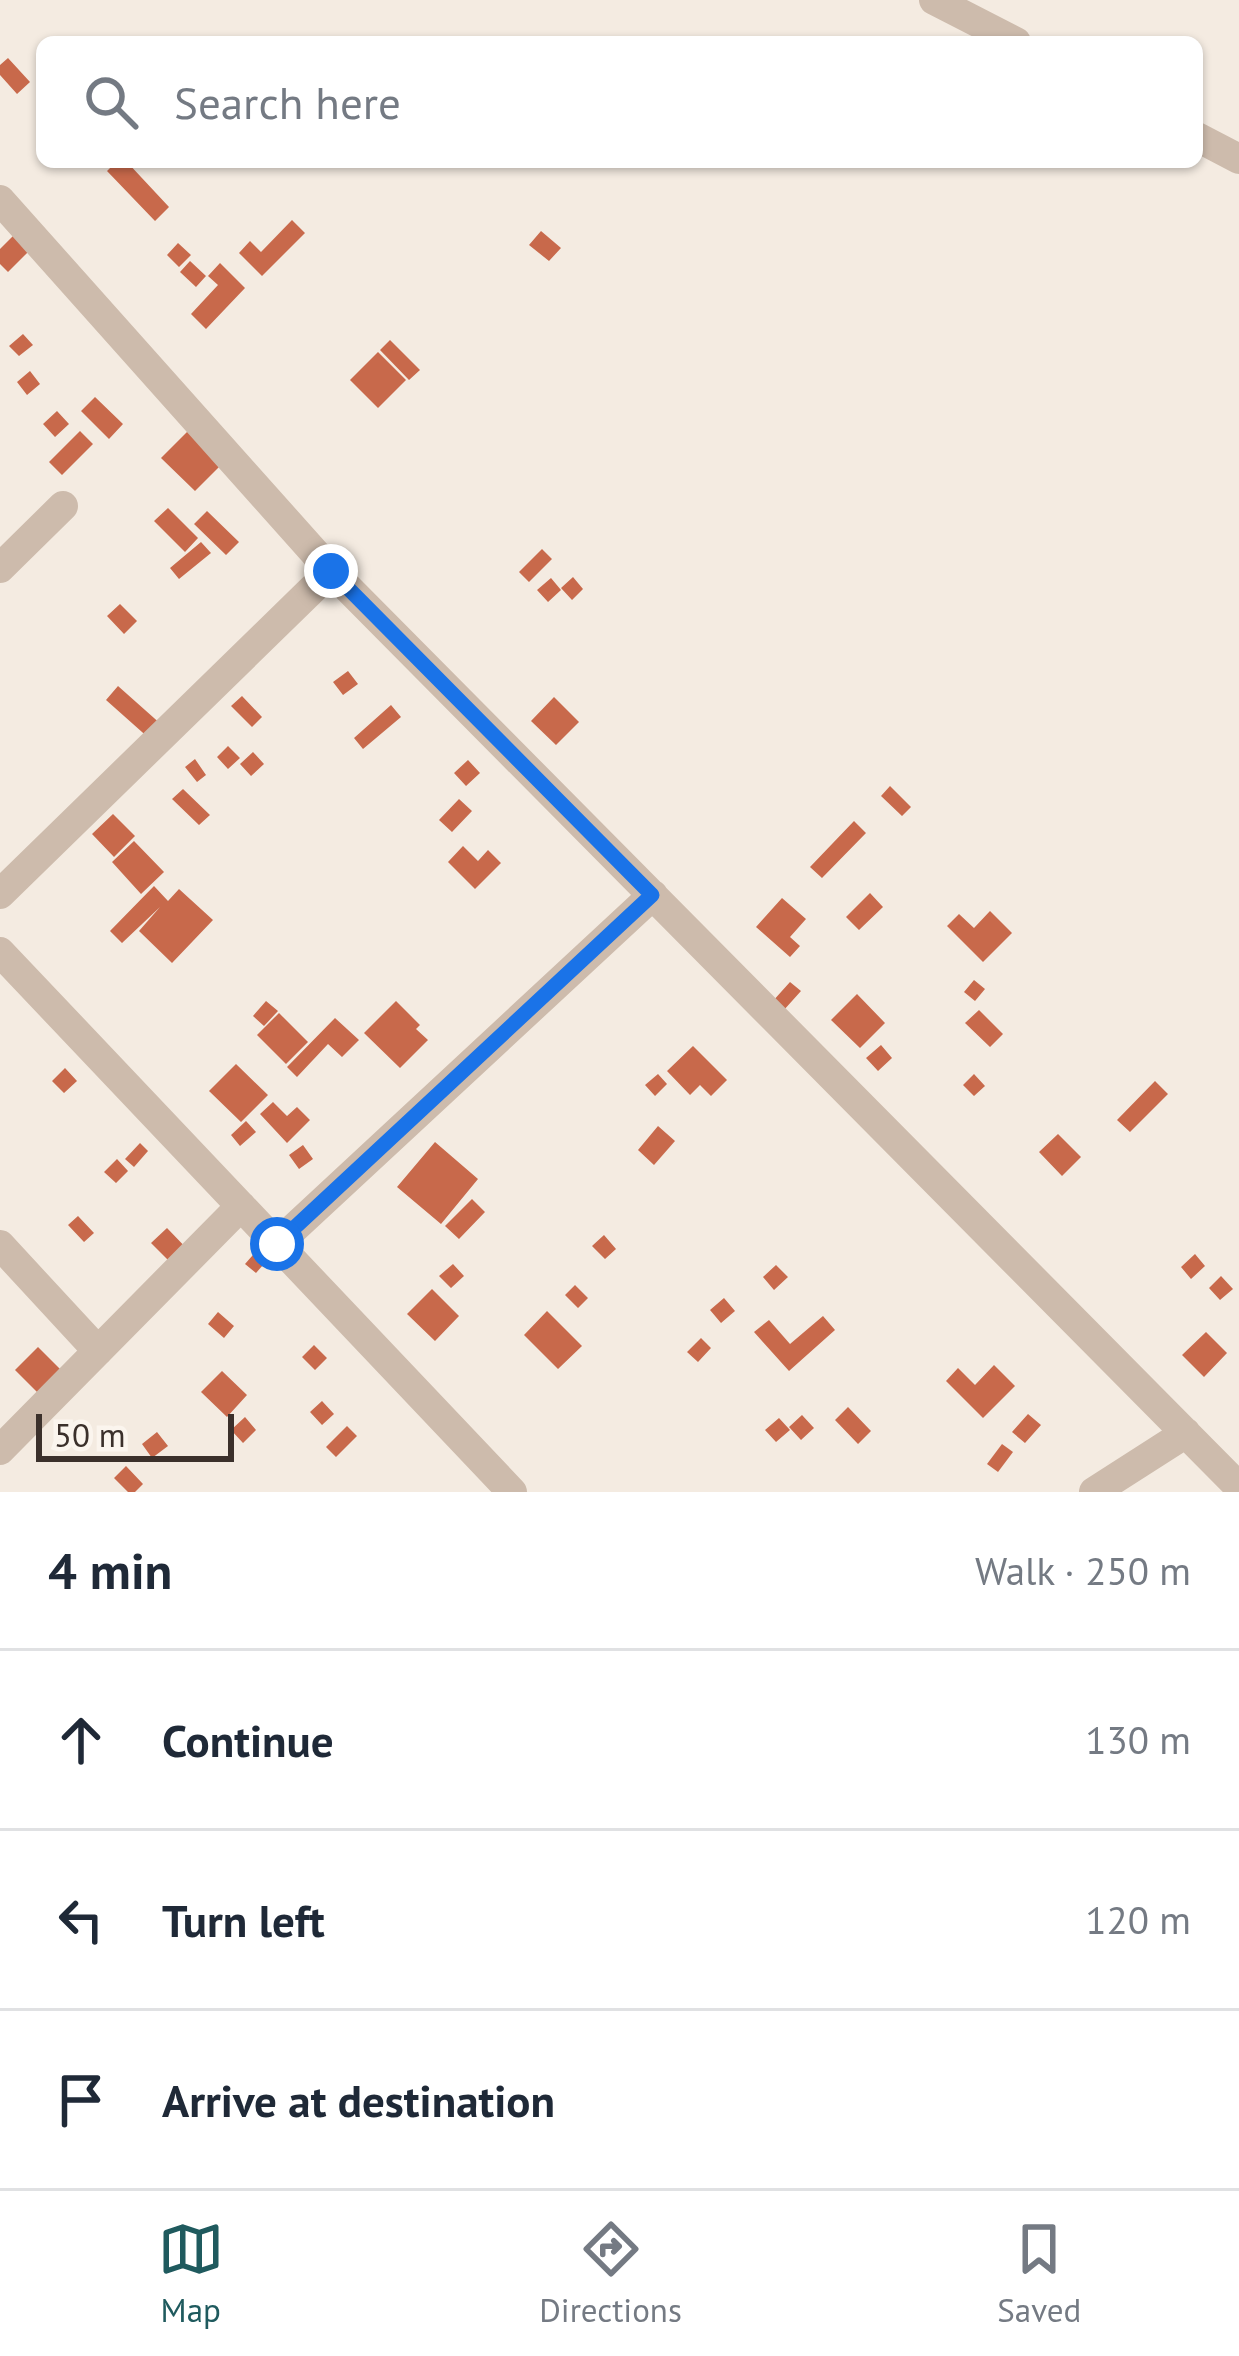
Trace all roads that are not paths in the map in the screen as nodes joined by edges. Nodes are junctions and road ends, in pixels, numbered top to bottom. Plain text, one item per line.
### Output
1 (934, 0) edge
2 (1004, 36) edge
3 (1203, 139) edge
4 (1239, 159) edge
5 (0, 200) edge
6 (62, 506) dead end
7 (0, 568) edge
8 (331, 571) junction
9 (0, 894) edge
10 (652, 895) junction
11 (2, 964) edge
12 (241, 1206) junction
13 (277, 1244) junction
14 (0, 1245) edge
15 (98, 1351) junction
16 (1186, 1433) junction
17 (0, 1450) edge
18 (1239, 1487) edge
19 (512, 1492) edge
20 (1094, 1492) edge

1 - 2 street
3 - 4 street
5 - 8 street
6 - 7 street
8 - 9 street
8 - 10 street
10 - 13 street
10 - 16 street
11 - 12 street
12 - 13 street
12 - 15 street
13 - 19 street
14 - 15 street
15 - 17 street
16 - 18 street
16 - 20 street

